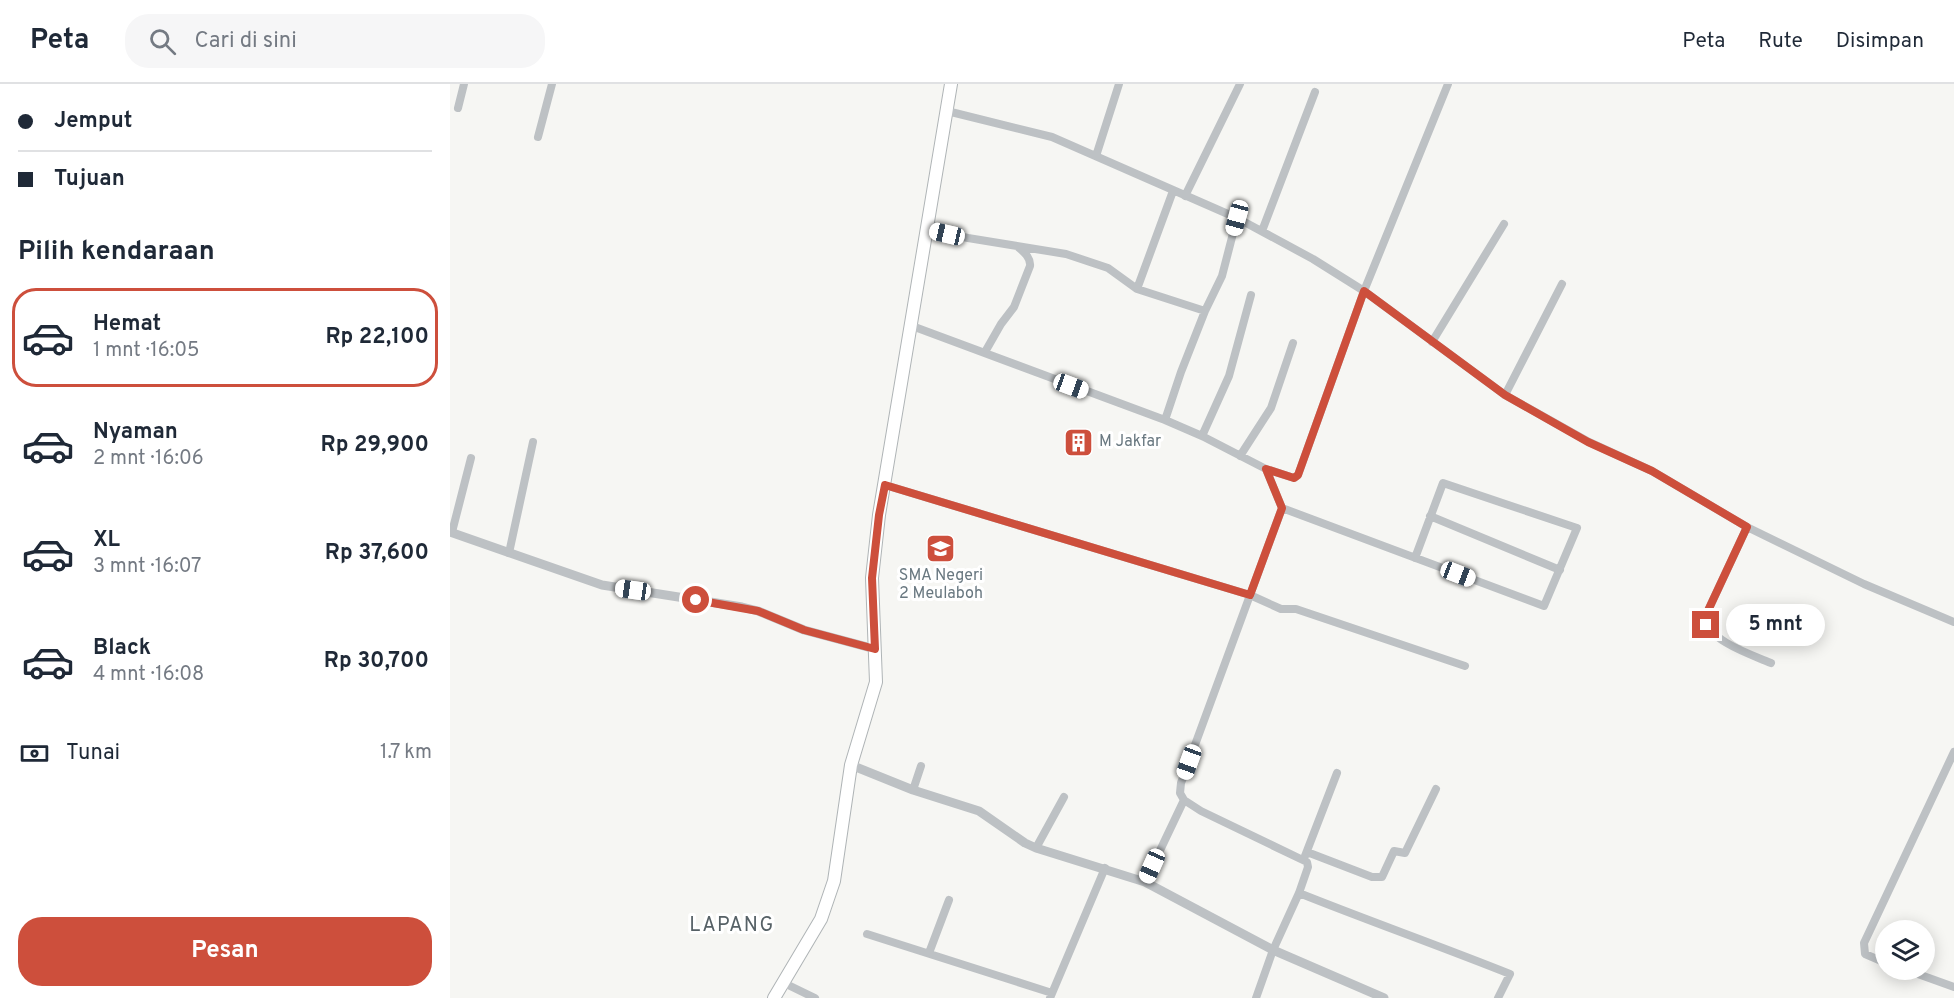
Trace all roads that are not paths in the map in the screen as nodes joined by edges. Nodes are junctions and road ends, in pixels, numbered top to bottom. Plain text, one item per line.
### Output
1 (464, 84) edge
2 (552, 84) edge
3 (951, 84) edge
4 (1119, 84) edge
5 (1240, 84) edge
6 (1448, 84) edge
7 (1315, 92) dead end
8 (458, 108) dead end
9 (947, 111) junction
10 (538, 136) dead end
11 (1096, 156) junction
12 (1173, 191) junction
13 (1185, 196) junction
14 (1237, 218) junction
15 (1504, 224) dead end
16 (927, 229) junction
17 (1262, 231) junction
18 (1018, 247) junction
19 (1562, 284) dead end
20 (1137, 289) junction
21 (1364, 291) junction
22 (1251, 295) dead end
23 (1205, 311) junction
24 (912, 326) junction
25 (1431, 342) junction
26 (1293, 343) dead end
27 (985, 352) junction
28 (1505, 395) junction
29 (1165, 420) junction
30 (1202, 436) junction
31 (533, 442) dead end
32 (1240, 456) junction
33 (471, 458) dead end
34 (1266, 469) junction
35 (885, 485) junction
36 (1282, 508) junction
37 (1430, 516) junction
38 (1747, 527) junction
39 (451, 532) edge
40 (509, 553) junction
41 (1415, 558) junction
42 (1560, 570) junction
43 (1250, 595) junction
44 (1954, 622) edge
45 (875, 649) junction
46 (1771, 663) dead end
47 (1465, 666) dead end
48 (1954, 752) edge
49 (851, 765) junction
50 (921, 766) dead end
51 (1337, 773) dead end
52 (1436, 789) dead end
53 (913, 790) junction
54 (1064, 797) dead end
55 (1184, 800) junction
56 (1036, 848) junction
57 (1305, 856) junction
58 (1105, 868) junction
59 (1145, 882) junction
60 (1299, 893) junction
61 (949, 900) dead end
62 (867, 934) dead end
63 (1273, 950) junction
64 (929, 953) junction
65 (1875, 958) edge
66 (1935, 980) edge
67 (784, 983) junction
68 (1954, 987) edge
69 (1051, 996) edge
70 (774, 998) edge
71 (815, 998) edge
72 (1256, 998) edge
73 (1384, 998) edge
74 (1498, 998) edge

1 - 8 street
2 - 10 street
3 - 9 main road
4 - 11 street
5 - 13 street
6 - 21 street
7 - 17 street
9 - 11 street
9 - 16 main road
11 - 12 street
12 - 13 street
12 - 20 street
13 - 14 street
14 - 17 street
14 - 23 street
15 - 25 street
16 - 18 street
16 - 24 main road
17 - 21 street
18 - 20 street
18 - 27 street
19 - 28 street
20 - 23 street
21 - 25 street
21 - 34 street
22 - 30 street
23 - 29 street
24 - 27 street
24 - 35 main road
25 - 28 street
26 - 32 street
27 - 29 street
28 - 38 street
29 - 30 street
30 - 32 street
31 - 40 street
32 - 34 street
33 - 39 street
34 - 36 street
35 - 43 street
35 - 45 main road
36 - 41 street
36 - 43 street
37 - 41 street
37 - 42 street
37 - 42 street
38 - 44 street
38 - 46 street
39 - 40 street
40 - 45 street
41 - 42 street
43 - 47 street
43 - 55 street
45 - 49 main road
48 - 65 street
49 - 53 street
49 - 67 main road
50 - 53 street
51 - 57 street
52 - 57 street
53 - 56 street
54 - 56 street
55 - 57 street
55 - 59 street
56 - 58 street
57 - 60 street
58 - 59 street
58 - 69 street
59 - 63 street
60 - 63 street
60 - 74 street
61 - 64 street
62 - 64 street
63 - 72 street
63 - 73 street
64 - 69 street
66 - 68 street
67 - 70 main road
67 - 71 street

